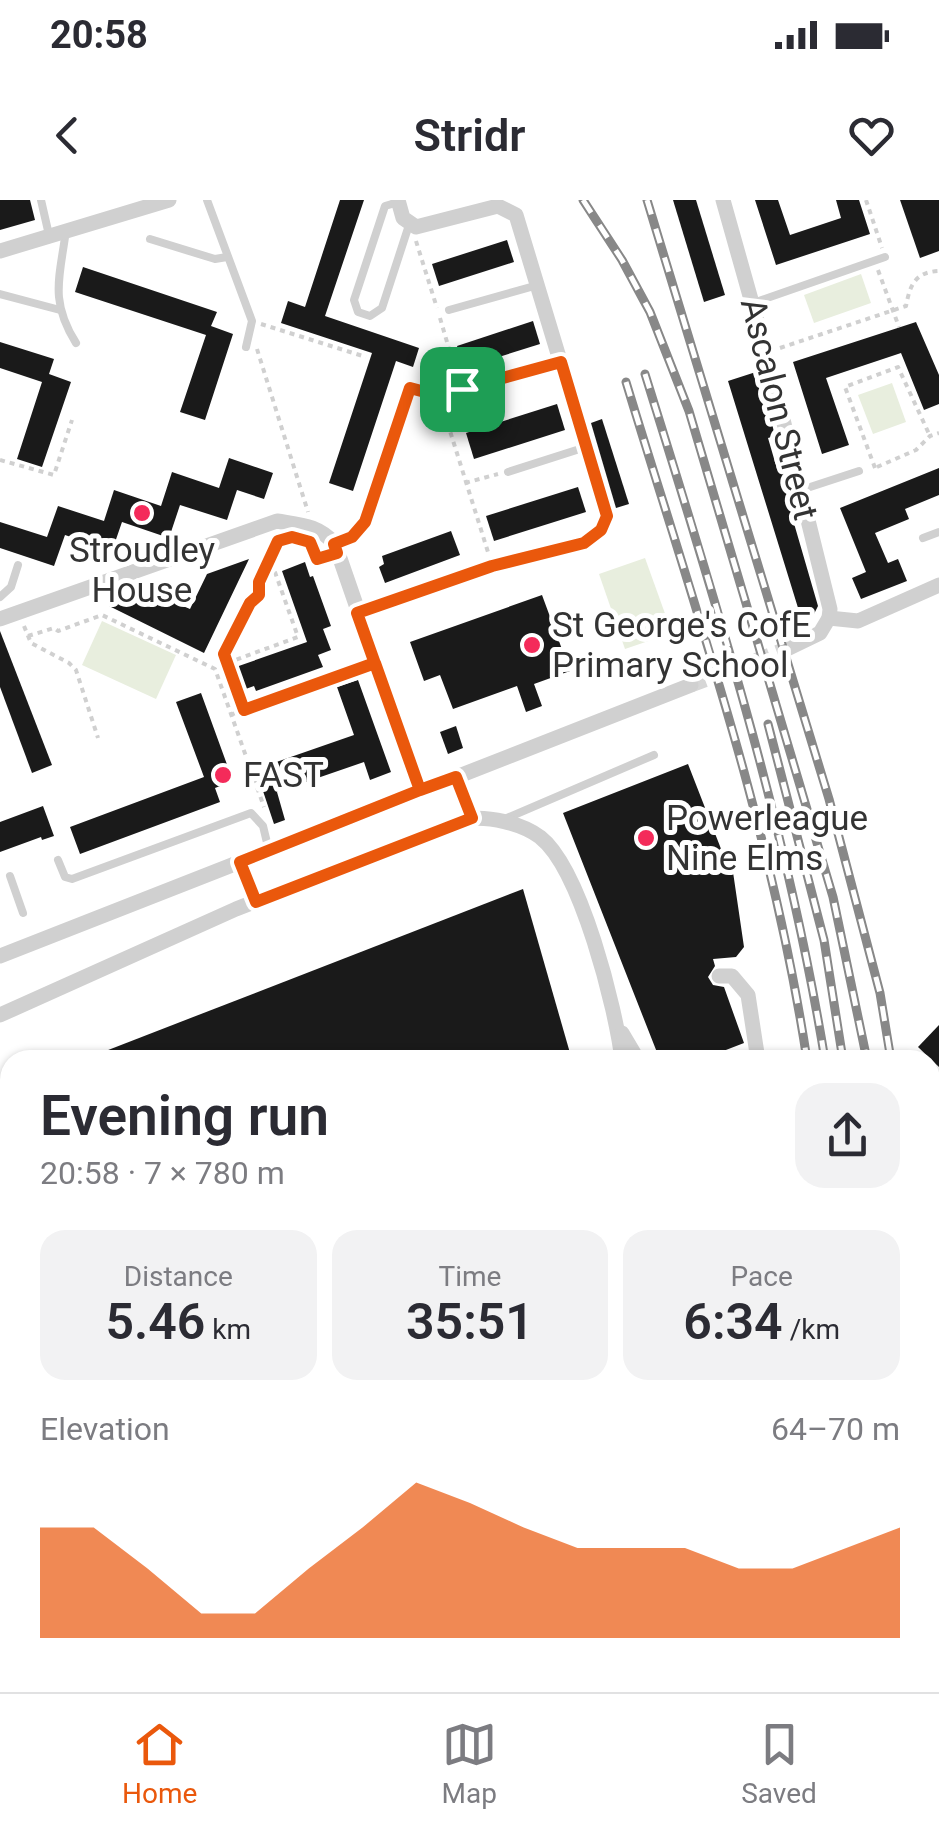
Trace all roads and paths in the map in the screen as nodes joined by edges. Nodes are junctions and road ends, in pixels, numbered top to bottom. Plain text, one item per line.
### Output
1 (41, 200) edge
2 (169, 200) edge
3 (207, 200) edge
4 (723, 200) edge
5 (866, 200) edge
6 (398, 201) edge
7 (508, 204) edge
8 (413, 226) junction
9 (66, 230) junction
10 (49, 236) junction
11 (150, 239) dead end
12 (0, 251) edge
13 (227, 258) junction
14 (880, 259) junction
15 (939, 271) edge
16 (538, 284) junction
17 (0, 294) edge
18 (753, 302) junction
19 (60, 310) junction
20 (449, 310) dead end
21 (893, 312) junction
22 (252, 326) junction
23 (899, 328) dead end
24 (76, 343) dead end
25 (246, 347) dead end
26 (766, 352) junction
27 (897, 355) dead end
28 (366, 357) dead end
29 (452, 359) junction
30 (561, 362) junction
31 (898, 367) junction
32 (410, 388) joint
33 (464, 388) dead end
34 (440, 396) junction
35 (72, 420) dead end
36 (939, 432) edge
37 (930, 436) junction
38 (586, 447) junction
39 (0, 460) edge
40 (875, 468) junction
41 (508, 472) joint
42 (859, 472) joint
43 (465, 483) junction
44 (801, 490) junction
45 (939, 532) edge
46 (311, 534) junction
47 (292, 537) dead end
48 (923, 538) dead end
49 (336, 549) junction
50 (270, 558) junction
51 (18, 565) dead end
52 (492, 566) junction
53 (939, 585) edge
54 (0, 597) edge
55 (357, 613) junction
56 (7, 614) edge
57 (830, 618) junction
58 (28, 636) junction
59 (798, 648) tunnel mouth
60 (375, 663) junction
61 (228, 666) junction
62 (216, 674) junction
63 (691, 686) tunnel mouth
64 (310, 688) joint
65 (244, 710) junction
66 (230, 715) junction
67 (98, 738) dead end
68 (654, 755) dead end
69 (456, 777) junction
70 (420, 790) junction
71 (268, 817) dead end
72 (472, 818) junction
73 (498, 822) junction
74 (269, 851) junction
75 (58, 860) dead end
76 (240, 862) junction
77 (10, 876) dead end
78 (14, 887) junction
79 (0, 892) edge
80 (256, 902) junction
81 (23, 913) dead end
82 (0, 956) edge
83 (719, 976) dead end
84 (0, 1015) edge
85 (618, 1025) junction
86 (621, 1050) edge
87 (632, 1050) edge
88 (756, 1050) edge

1 - 10 lane
2 - 9 street
3 - 13 lane
4 - 18 street, Ascalon Street
5 - 14 path
6 - 8 street
6 - 8 lane
7 - 8 street
7 - 16 street
8 - 29 path
9 - 10 street
9 - 19 lane
10 - 12 street
11 - 13 lane
13 - 22 lane
14 - 18 lane
14 - 21 path
15 - 21 path
16 - 20 lane
16 - 30 street
17 - 19 lane
18 - 26 street, Ascalon Street
19 - 24 lane
21 - 23 path
21 - 26 path
22 - 25 lane
22 - 28 path
22 - 46 path
26 - 44 street, Ascalon Street
27 - 31 path
29 - 34 path
29 - 34 path
30 - 33 lane
30 - 38 street
31 - 37 path
31 - 40 path
32 - 34 path
32 - 49 lane
34 - 43 path
35 - 39 path
36 - 37 path
37 - 40 path
38 - 41 lane
38 - 52 street
40 - 42 path
41 - 43 path
42 - 44 lane
43 - 52 path
44 - 57 street, Ascalon Street
45 - 48 lane
46 - 49 street
46 - 49 path
46 - 56 street
47 - 50 path
49 - 55 street
50 - 61 path
50 - 61 path
51 - 54 lane
52 - 55 street
53 - 57 street
55 - 60 street
56 - 58 path
57 - 59 street
58 - 62 path
58 - 67 path
60 - 64 lane
60 - 70 street
61 - 62 path
61 - 65 path
62 - 66 path
63 - 69 street
64 - 65 path
65 - 66 path
66 - 71 path
68 - 73 lane
69 - 70 street
69 - 72 lane
70 - 74 street
72 - 73 street
72 - 80 street
73 - 85 street
74 - 75 lane
74 - 76 street
76 - 80 lane
76 - 82 street
77 - 78 lane
78 - 79 lane
78 - 81 lane
80 - 84 street
83 - 88 street
85 - 86 street
85 - 87 street

